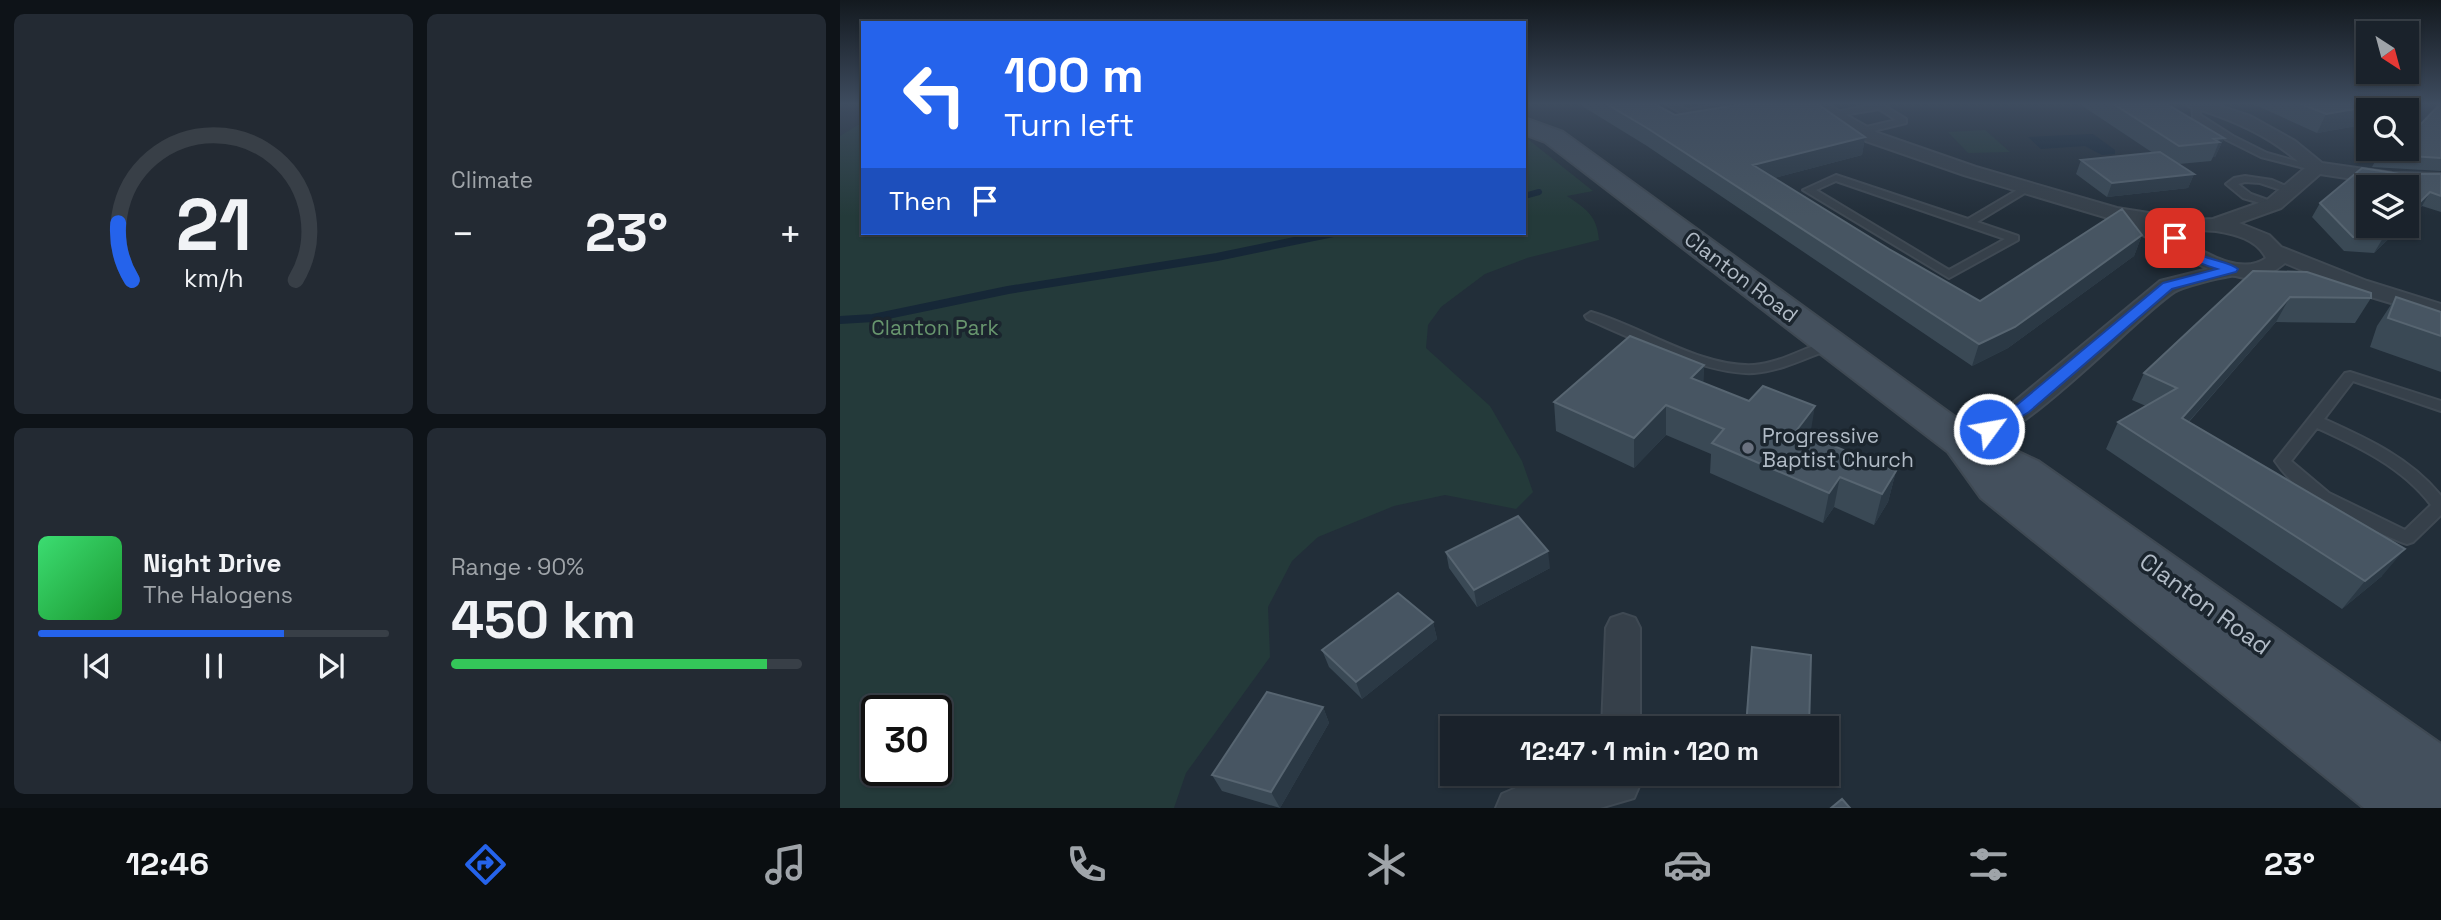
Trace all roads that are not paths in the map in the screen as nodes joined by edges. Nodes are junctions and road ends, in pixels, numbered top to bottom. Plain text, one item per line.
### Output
1 (1559, 141) edge
2 (1882, 141) edge
3 (2235, 141) edge
4 (2284, 141) edge
5 (2316, 168) junction
6 (2441, 180) edge
7 (2028, 188) junction
8 (2290, 190) junction
9 (2272, 205) junction
10 (2115, 214) junction
11 (1970, 222) junction
12 (2190, 225) junction
13 (2214, 225) junction
14 (2181, 248) junction
15 (2269, 255) junction
16 (2232, 269) junction
17 (2168, 286) junction
18 (2441, 311) edge
19 (1591, 316) dead end
20 (1831, 344) junction
21 (2441, 406) edge
22 (2315, 421) junction
23 (1962, 442) junction
24 (1623, 628) dead end
25 (1621, 716) edge
26 (2441, 778) edge
27 (1622, 789) edge
28 (1516, 808) edge
29 (2411, 808) edge

1 - 20 main road, Clanton Road
2 - 7 street
3 - 5 lane
4 - 5 street
5 - 6 street
5 - 8 street
7 - 10 street
7 - 11 lane
8 - 9 street
8 - 9 lane
9 - 13 street
9 - 15 street
10 - 12 street
10 - 14 street
11 - 11 lane
12 - 13 street
12 - 14 street
13 - 15 street
14 - 16 street
14 - 17 street
15 - 16 street
15 - 18 street
16 - 17 street
17 - 23 street
19 - 20 lane
20 - 23 main road, Clanton Road
21 - 22 lane
22 - 22 lane
23 - 26 main road, Clanton Road
23 - 29 main road, Clanton Road
24 - 25 street
27 - 28 street

